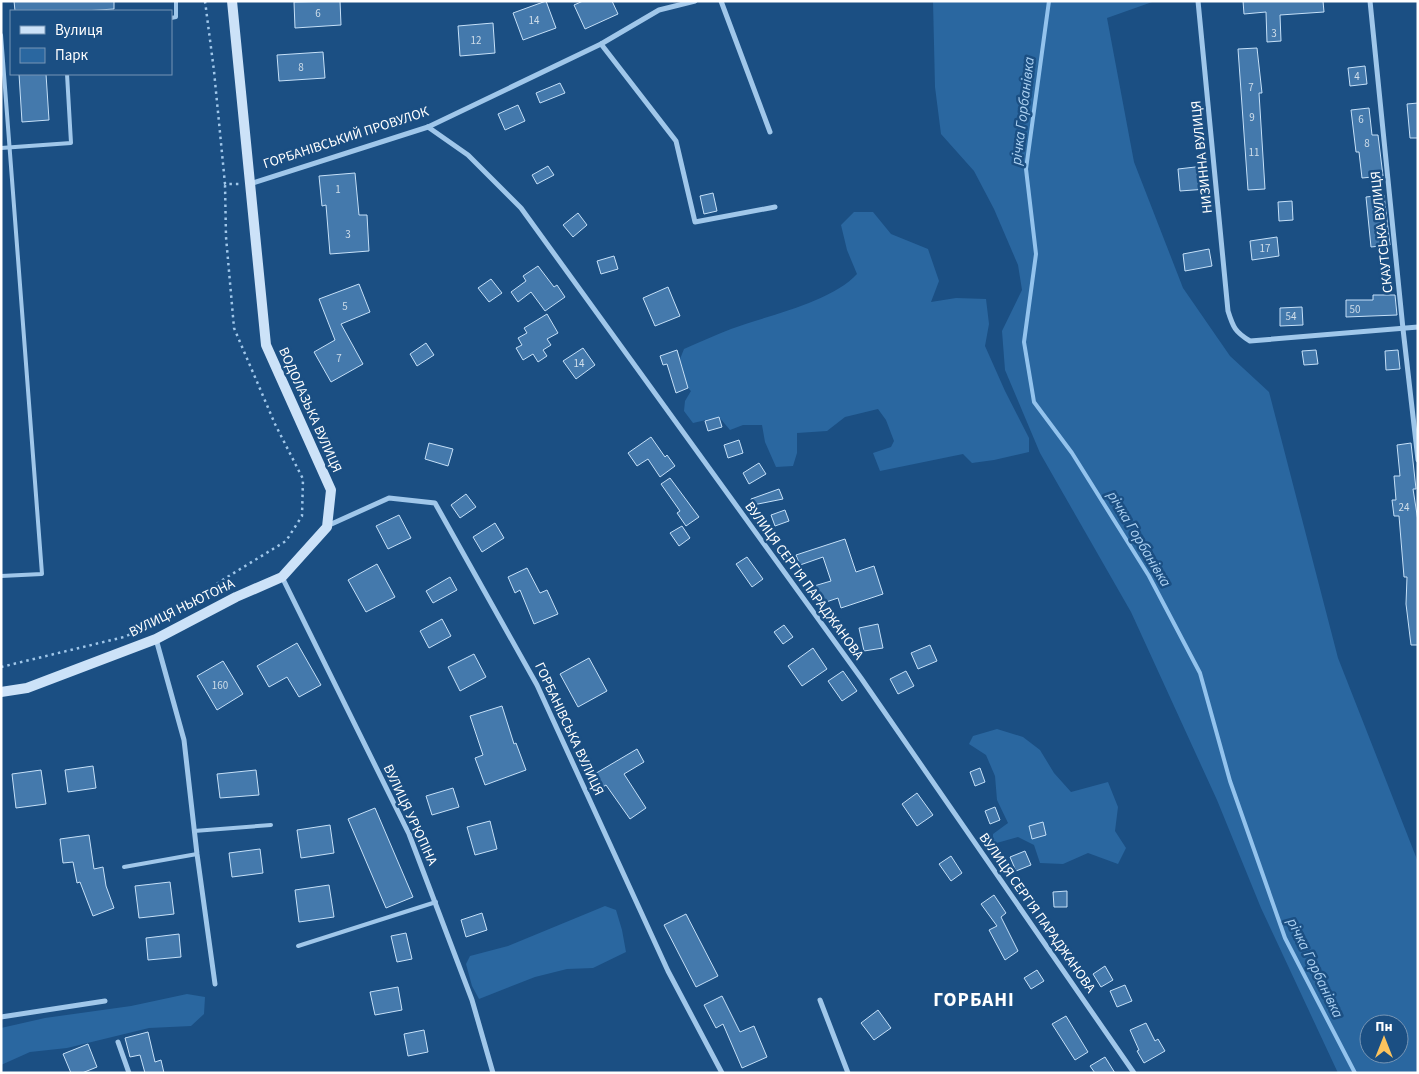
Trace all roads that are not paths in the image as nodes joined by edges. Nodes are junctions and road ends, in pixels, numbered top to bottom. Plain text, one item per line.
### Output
1 (176, 1) edge
2 (232, 1) edge
3 (695, 1) edge
4 (721, 1) edge
5 (1198, 1) edge
6 (1370, 1) edge
7 (172, 18) edge
8 (1, 36) edge
9 (600, 44) junction
10 (67, 75) edge
11 (3, 82) edge
12 (428, 127) junction
13 (770, 132) dead end
14 (10, 147) junction
15 (1, 148) edge
16 (250, 184) junction
17 (775, 207) dead end
18 (1418, 327) edge
19 (1403, 329) junction
20 (1418, 460) edge
21 (326, 527) junction
22 (1, 576) edge
23 (282, 577) junction
24 (156, 639) junction
25 (1, 692) edge
26 (271, 825) dead end
27 (194, 831) junction
28 (197, 854) junction
29 (124, 867) dead end
30 (436, 902) junction
31 (298, 946) dead end
32 (215, 984) dead end
33 (820, 1000) dead end
34 (105, 1001) dead end
35 (1, 1017) edge
36 (118, 1042) dead end
37 (129, 1073) edge
38 (493, 1073) edge
39 (722, 1073) edge
40 (848, 1073) edge
41 (1134, 1073) edge

1 - 7 lane
2 - 16 street, ГОРБАНІВСЬКИЙ ПРОВУЛОК
3 - 9 street, ГОРБАНІВСЬКИЙ ПРОВУЛОК
4 - 13 street
5 - 19 street, НИЗИННА ВУЛИЦЯ
6 - 19 street, СКАУТСЬКА ВУЛИЦЯ
8 - 11 lane
9 - 12 street, ГОРБАНІВСЬКИЙ ПРОВУЛОК
9 - 17 street
10 - 14 lane
11 - 14 lane
12 - 16 street, ГОРБАНІВСЬКИЙ ПРОВУЛОК
12 - 41 street, ВУЛИЦЯ СЕРГІЯ ПАРАДЖАНОВА
14 - 15 lane
14 - 22 lane
16 - 21 street, ВОДОЛАЗЬКА ВУЛИЦЯ
18 - 19 street, НИЗИННА ВУЛИЦЯ
19 - 20 street, СКАУТСЬКА ВУЛИЦЯ
21 - 23 street, ВУЛИЦЯ НЬЮТОНА
21 - 39 street, ГОРБАНІВСЬКА ВУЛИЦЯ
23 - 24 street, ВУЛИЦЯ НЬЮТОНА
23 - 30 street, ВУЛИЦЯ УРЮПІНА
24 - 25 street, ВУЛИЦЯ НЬЮТОНА
24 - 27 street
26 - 27 lane
27 - 28 street
28 - 29 lane
28 - 32 street
30 - 31 lane
30 - 38 street, ВУЛИЦЯ УРЮПІНА
33 - 40 street
34 - 35 street
36 - 37 street

